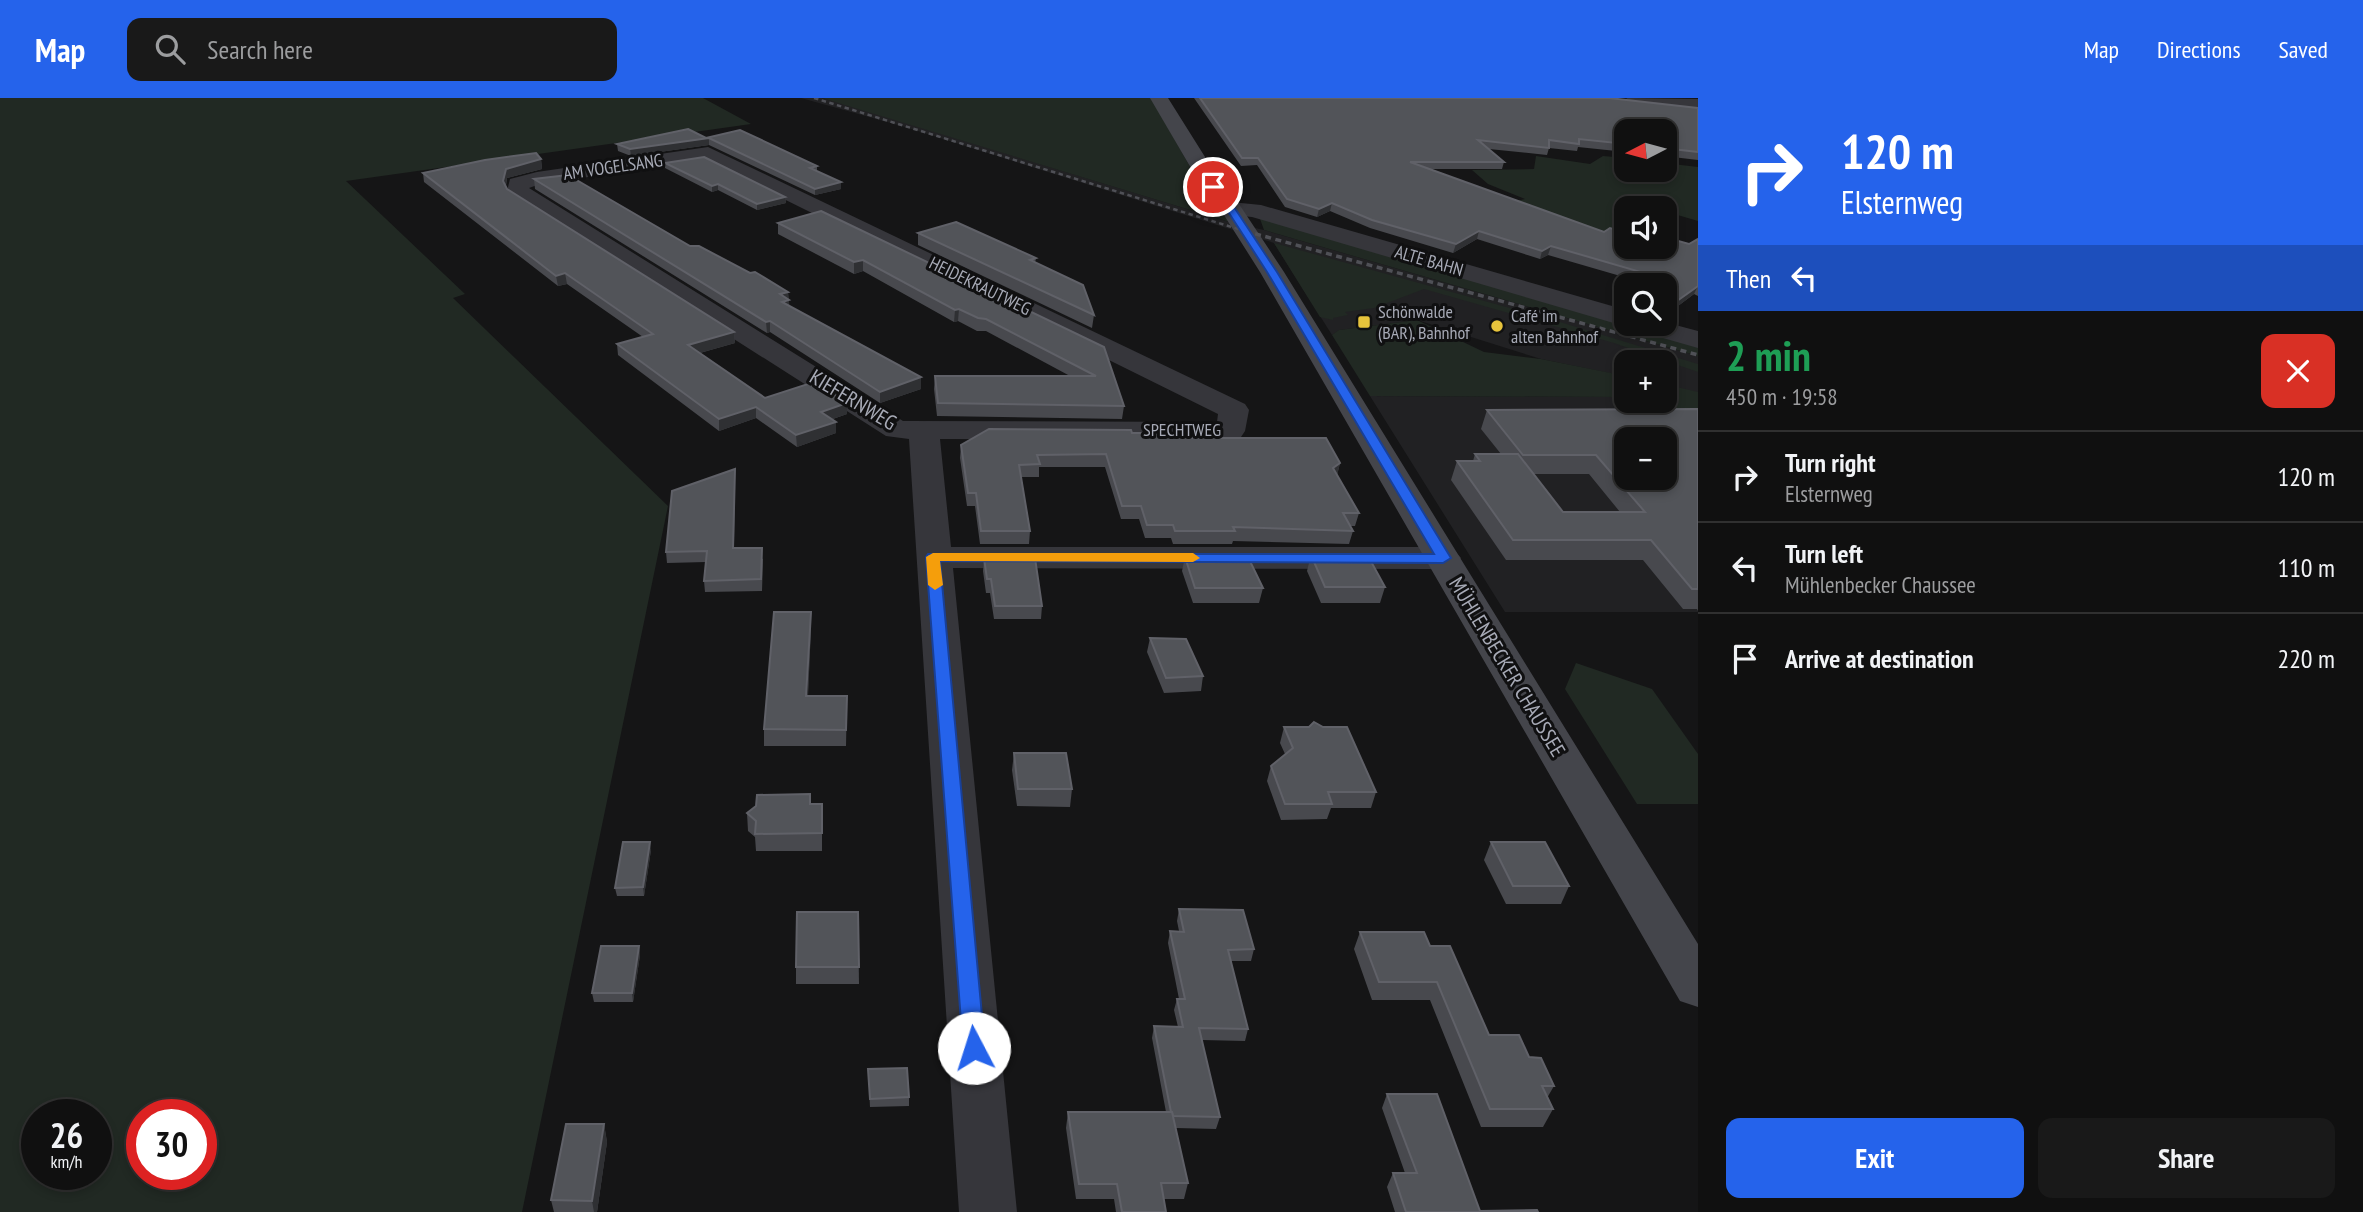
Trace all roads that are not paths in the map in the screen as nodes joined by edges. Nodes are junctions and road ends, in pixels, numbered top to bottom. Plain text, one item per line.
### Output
1 (1159, 98) edge
2 (1635, 98) edge
3 (1698, 105) edge
4 (708, 153) joint
5 (518, 184) joint
6 (1231, 209) junction
7 (1614, 315) edge
8 (1677, 334) edge
9 (1698, 340) edge
10 (923, 430) junction
11 (1230, 431) joint
12 (933, 557) junction
13 (1443, 558) junction
14 (1698, 987) edge
15 (988, 1212) edge

1 - 6 main road, MÜHLENBECKER CHAUSSEE
2 - 3 street
4 - 5 street, AM VOGELSANG
4 - 11 street, HEIDEKRAUTWEG
5 - 10 street, KIEFERNWEG
6 - 7 street, ALTE BAHN
6 - 13 main road, MÜHLENBECKER CHAUSSEE
8 - 9 street
10 - 11 street, SPECHTWEG
10 - 12 street, KIEFERNWEG
12 - 13 street
12 - 15 street, KIEFERNWEG
13 - 14 main road, MÜHLENBECKER CHAUSSEE

